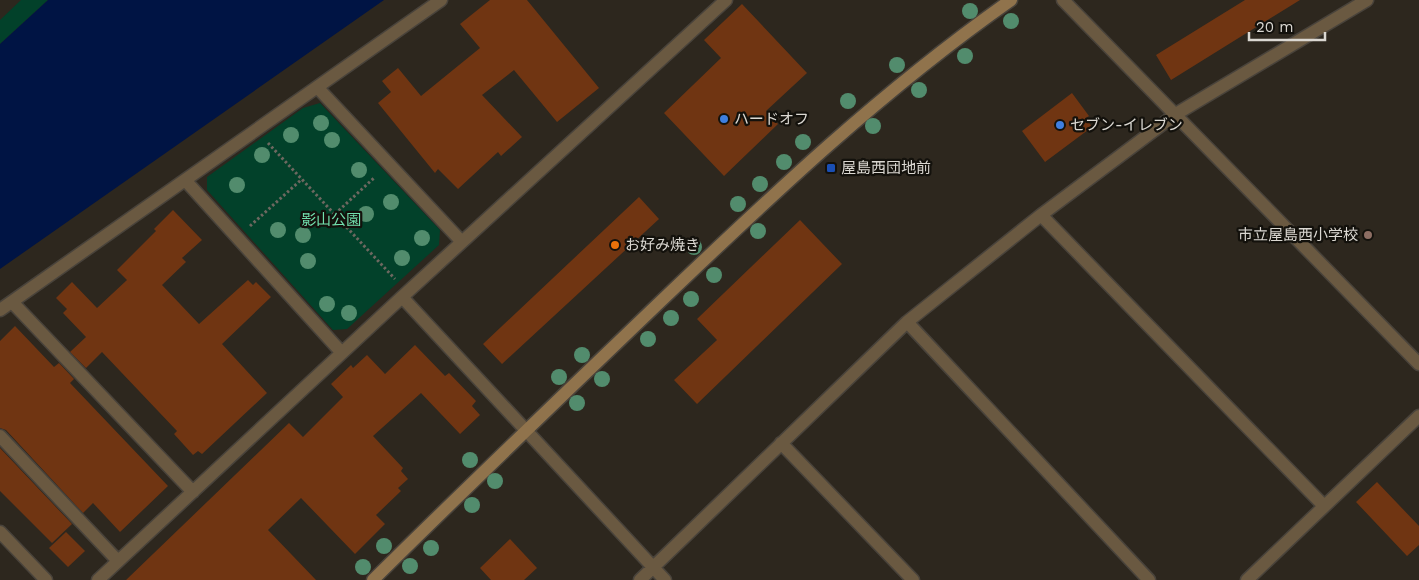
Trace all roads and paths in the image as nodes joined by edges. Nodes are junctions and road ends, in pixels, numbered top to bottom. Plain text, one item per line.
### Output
1 (441, 0) edge
2 (726, 0) edge
3 (1012, 0) edge
4 (1063, 0) edge
5 (1367, 0) edge
6 (317, 87) junction
7 (1176, 114) junction
8 (256, 130) junction
9 (389, 164) junction
10 (302, 179) junction
11 (185, 180) junction
12 (335, 214) junction
13 (1041, 215) junction
14 (237, 238) junction
15 (462, 242) junction
16 (404, 294) junction
17 (12, 302) junction
18 (0, 310) edge
19 (907, 322) junction
20 (342, 353) junction
21 (1419, 364) edge
22 (1419, 416) edge
23 (524, 432) junction
24 (0, 436) edge
25 (781, 443) junction
26 (193, 492) junction
27 (1324, 506) junction
28 (0, 532) edge
29 (118, 561) junction
30 (654, 568) junction
31 (46, 580) edge
32 (98, 580) edge
33 (373, 580) edge
34 (640, 580) edge
35 (665, 580) edge
36 (913, 580) edge
37 (1149, 580) edge
38 (1247, 580) edge

1 - 6 street
2 - 15 street
3 - 23 street
4 - 7 street
5 - 7 street
6 - 8 street
6 - 9 street
7 - 13 street
7 - 21 street
8 - 10 path
8 - 11 street
9 - 12 path
9 - 15 street
10 - 12 path
10 - 14 path
11 - 14 street
11 - 17 street
12 - 16 path
13 - 19 street
13 - 27 street
14 - 20 street
15 - 16 street
16 - 20 street
16 - 23 street
17 - 18 street
17 - 26 street
19 - 25 street
19 - 37 street
20 - 26 street
22 - 27 street
23 - 30 street
23 - 33 street
24 - 29 street
25 - 30 street
25 - 36 street
26 - 29 street
27 - 38 street
28 - 31 street
29 - 32 street
30 - 34 street
30 - 35 street

